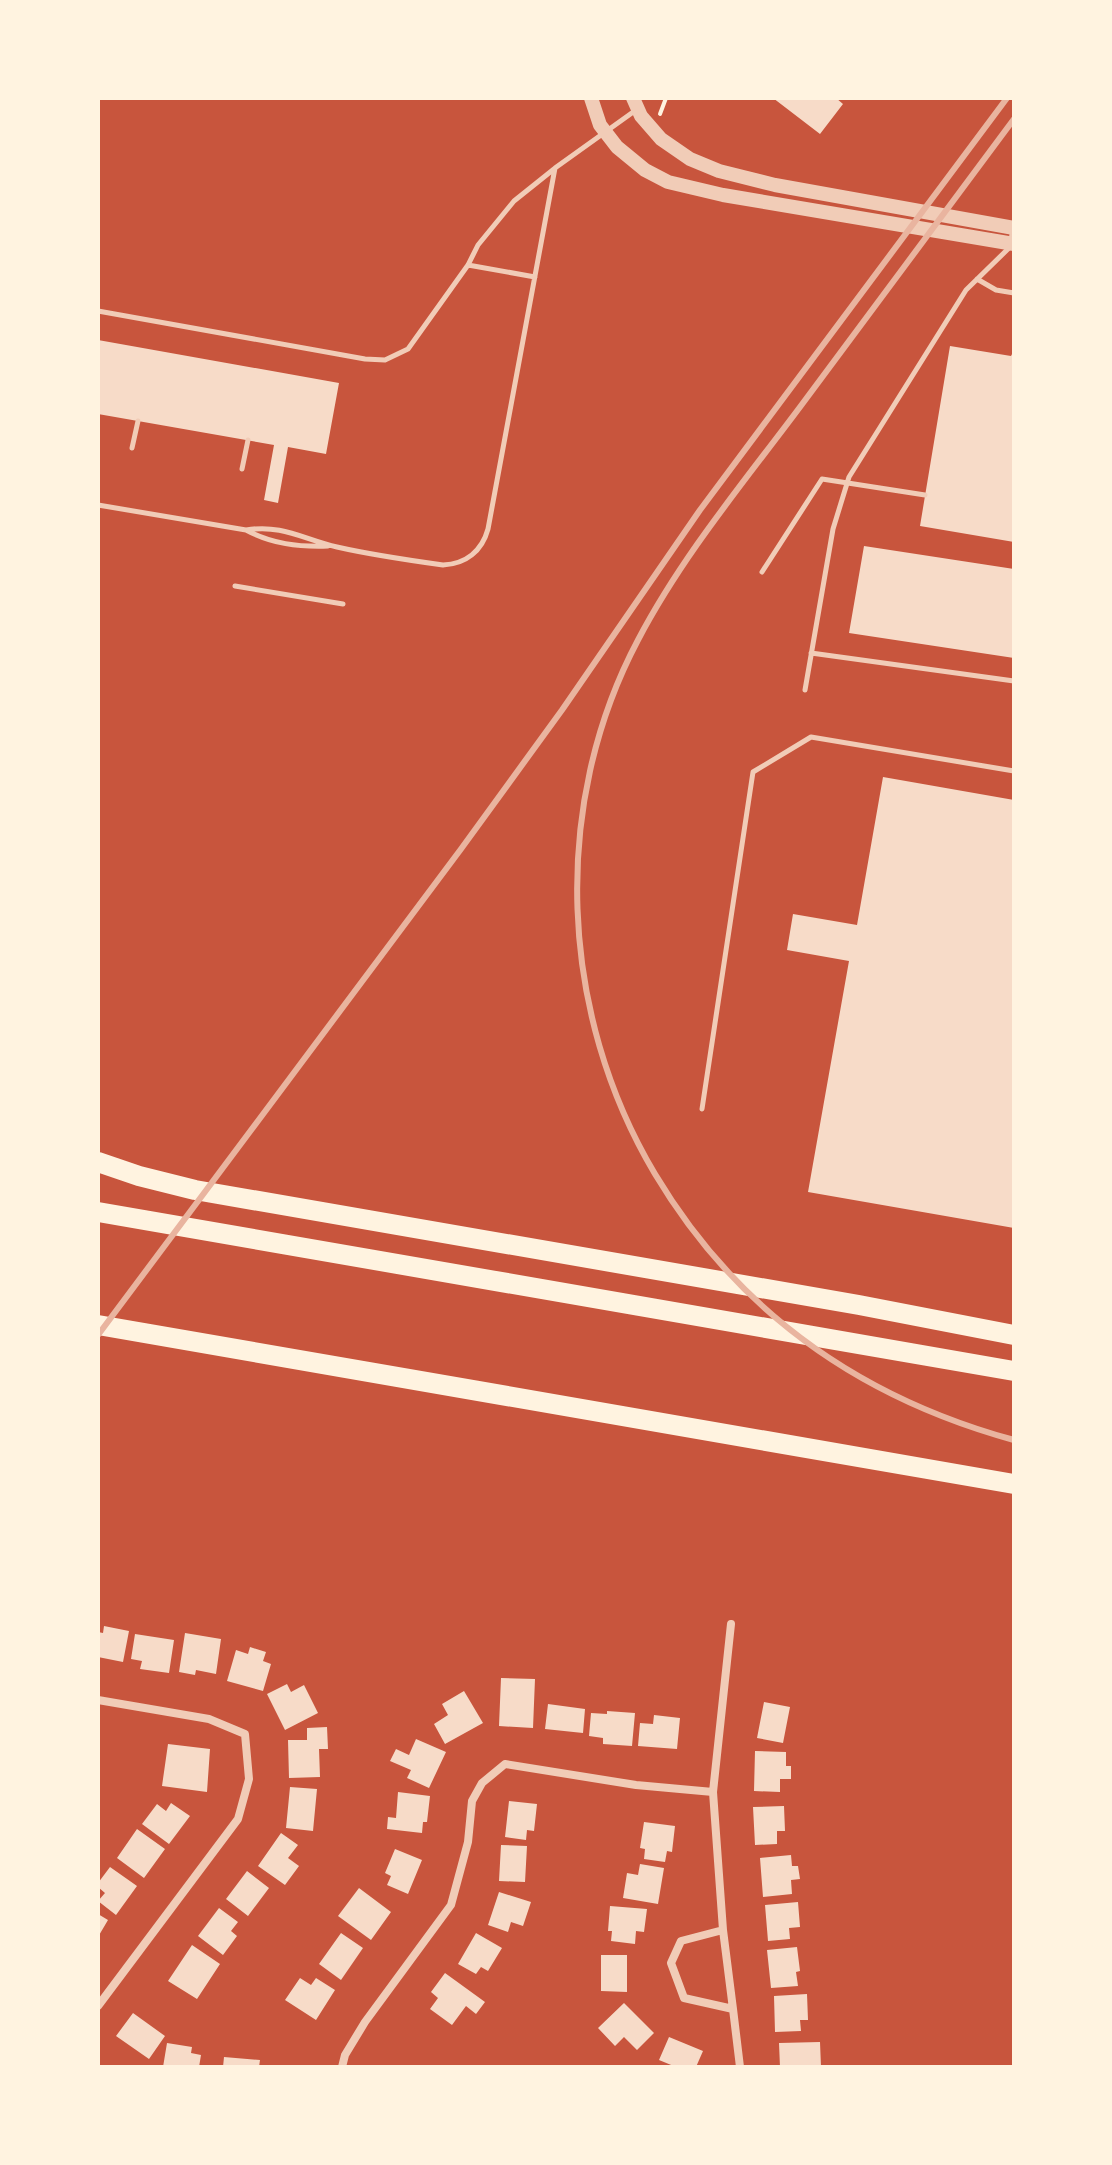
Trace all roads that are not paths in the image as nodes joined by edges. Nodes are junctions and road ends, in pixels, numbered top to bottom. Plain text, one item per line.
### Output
1 (591, 98) edge
2 (635, 104) edge
3 (604, 131) junction
4 (555, 168) junction
5 (1014, 228) edge
6 (1012, 244) edge
7 (468, 265) junction
8 (535, 277) junction
9 (977, 279) junction
10 (1014, 293) edge
11 (98, 311) edge
12 (138, 421) dead end
13 (248, 440) dead end
14 (132, 448) dead end
15 (242, 469) dead end
16 (847, 483) junction
17 (925, 495) dead end
18 (98, 505) edge
19 (246, 530) junction
20 (334, 546) junction
21 (762, 572) dead end
22 (235, 586) dead end
23 (343, 604) dead end
24 (811, 653) junction
25 (1014, 681) edge
26 (805, 690) dead end
27 (1014, 771) edge
28 (702, 1109) dead end
29 (98, 1162) edge
30 (98, 1212) edge
31 (98, 1325) edge
32 (1014, 1335) edge
33 (1014, 1371) edge
34 (1014, 1484) edge
35 (731, 1624) dead end
36 (98, 1700) edge
37 (713, 1792) junction
38 (723, 1930) junction
39 (98, 2006) edge
40 (733, 2009) junction
41 (342, 2067) edge
42 (740, 2067) edge

1 - 3 street
2 - 3 lane
2 - 5 street
3 - 4 lane
3 - 6 street
4 - 7 lane
4 - 8 lane
5 - 6 lane
6 - 9 lane
7 - 8 lane
7 - 11 lane
8 - 20 lane
9 - 10 lane
9 - 16 lane
12 - 14 lane
13 - 15 lane
16 - 17 lane
16 - 21 lane
16 - 24 lane
18 - 19 lane
19 - 20 lane
19 - 20 lane
22 - 23 lane
24 - 25 lane
24 - 26 lane
27 - 28 lane
29 - 32 highway
30 - 33 highway
31 - 34 highway
35 - 37 street
36 - 39 street
37 - 38 street
37 - 41 street
38 - 40 street
38 - 40 street
40 - 42 street

